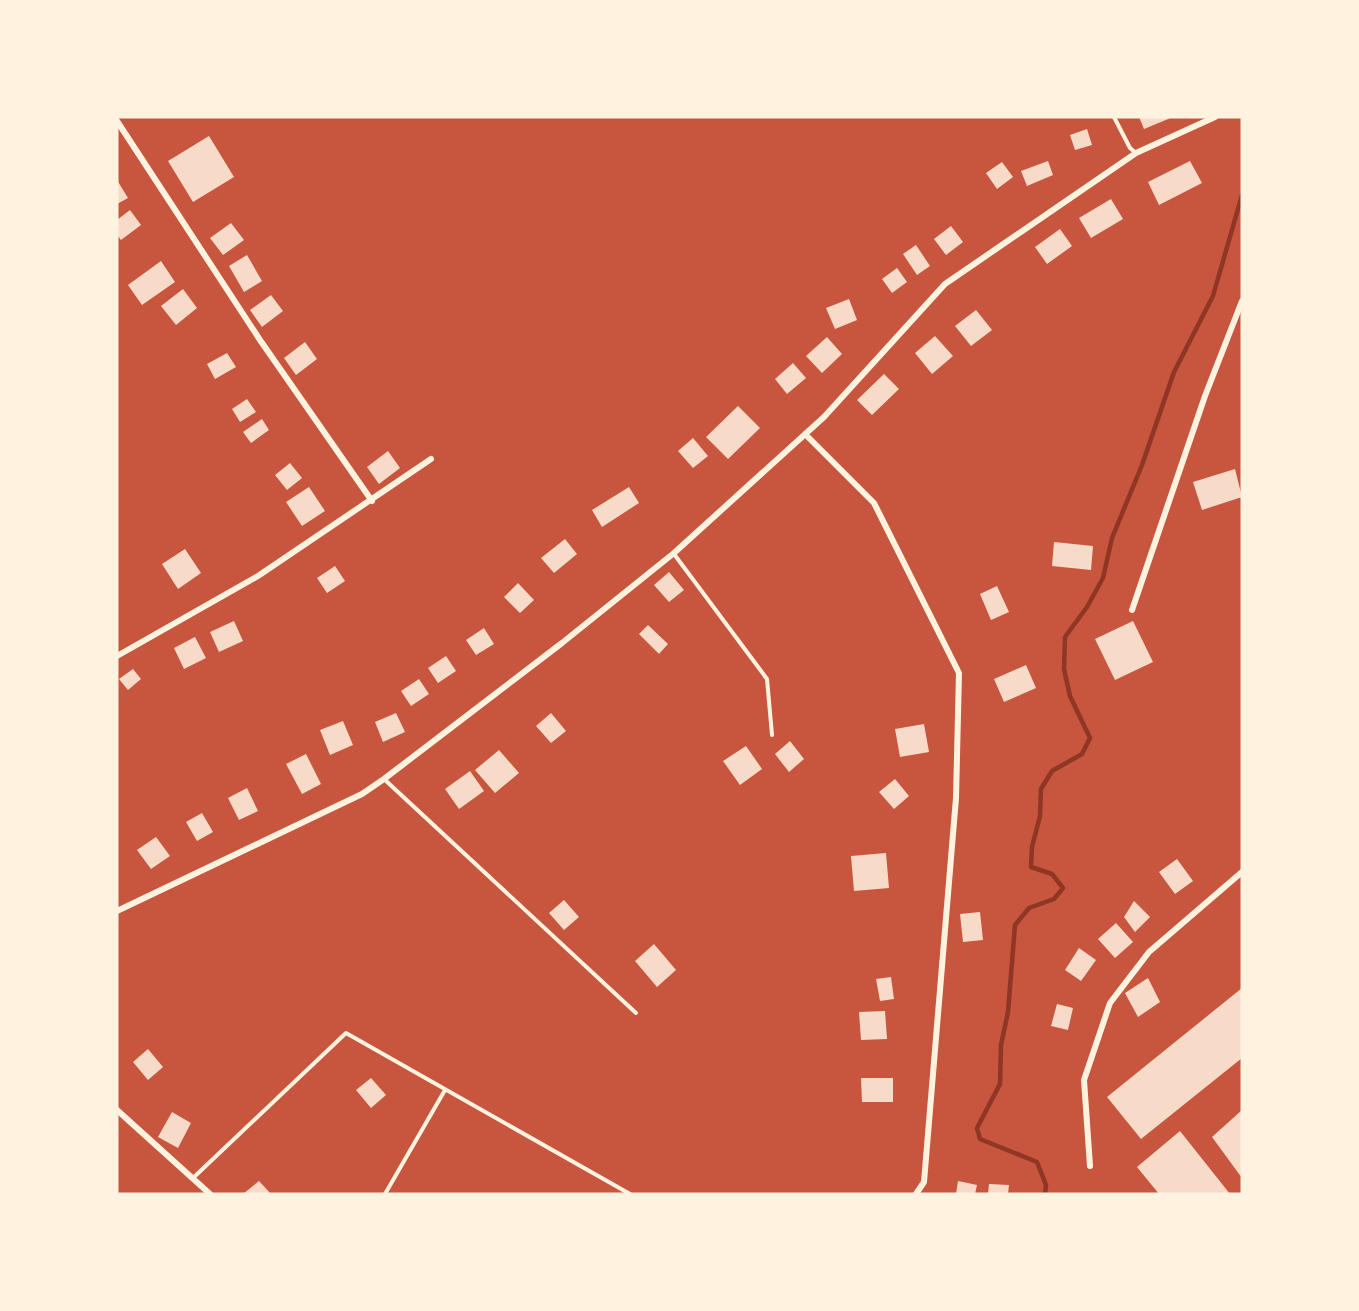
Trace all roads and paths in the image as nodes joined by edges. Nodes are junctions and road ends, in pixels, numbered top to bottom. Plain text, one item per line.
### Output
1 (1114, 117) edge
2 (1215, 117) edge
3 (117, 121) edge
4 (1136, 153) junction
5 (1242, 301) edge
6 (805, 434) junction
7 (431, 459) dead end
8 (372, 501) junction
9 (674, 553) junction
10 (1132, 610) dead end
11 (117, 656) edge
12 (772, 735) dead end
13 (384, 779) junction
14 (1242, 872) edge
15 (117, 911) edge
16 (636, 1013) dead end
17 (445, 1090) junction
18 (117, 1110) edge
19 (1090, 1166) dead end
20 (192, 1179) junction
21 (210, 1194) edge
22 (385, 1194) edge
23 (630, 1194) edge
24 (916, 1194) edge

1 - 4 lane
2 - 4 street
3 - 8 street
4 - 6 street
5 - 10 street
6 - 9 street
6 - 24 street
7 - 8 street
8 - 11 street
9 - 12 lane
9 - 13 street
13 - 15 street
13 - 16 lane
14 - 19 street
17 - 20 lane
17 - 22 lane
17 - 23 lane
18 - 20 street
20 - 21 street

